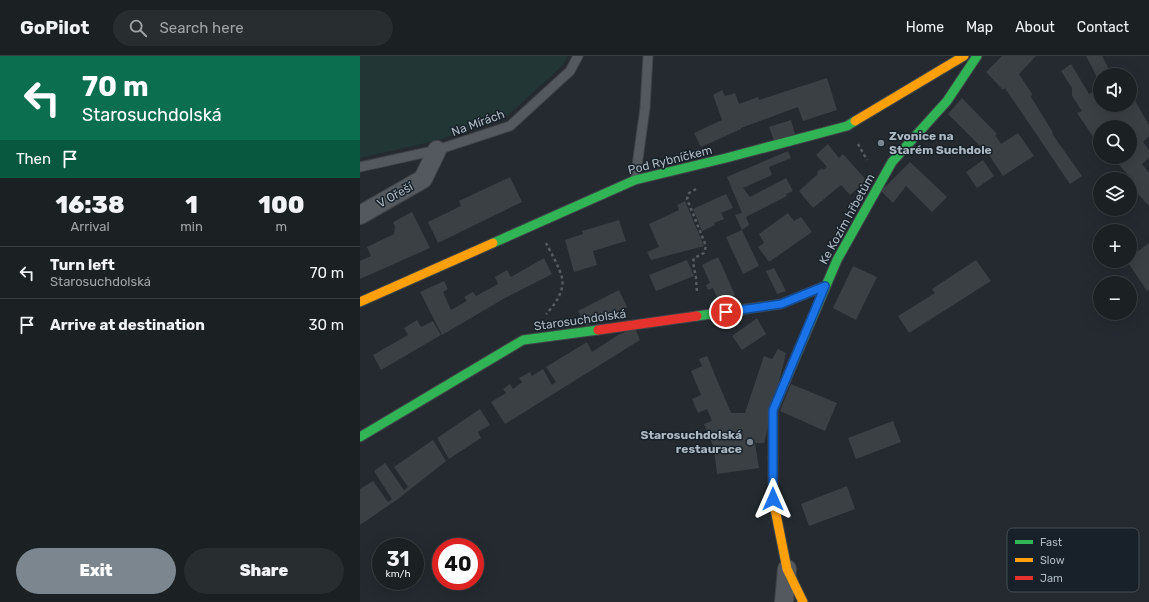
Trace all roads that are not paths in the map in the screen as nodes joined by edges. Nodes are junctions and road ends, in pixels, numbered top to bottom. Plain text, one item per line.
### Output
1 (578, 56) edge
2 (648, 56) edge
3 (964, 56) edge
4 (978, 56) edge
5 (437, 150) junction
6 (360, 167) edge
7 (635, 180) junction
8 (360, 215) edge
9 (825, 286) junction
10 (360, 302) edge
11 (360, 437) edge
12 (787, 569) junction
13 (784, 602) edge
14 (803, 602) edge

1 - 5 lane, Na Mírách
2 - 7 lane
3 - 7 street, Pod Rybníčkem
4 - 9 street, Ke Kozím hřbetům
5 - 6 lane, Na Mírách
5 - 8 street, V Ořeší
7 - 10 street, Pod Rybníčkem
9 - 11 street, Starosuchdolská
9 - 12 street, Ke Kozím hřbetům
12 - 13 street
12 - 14 street, Ke Kozím hřbetům

